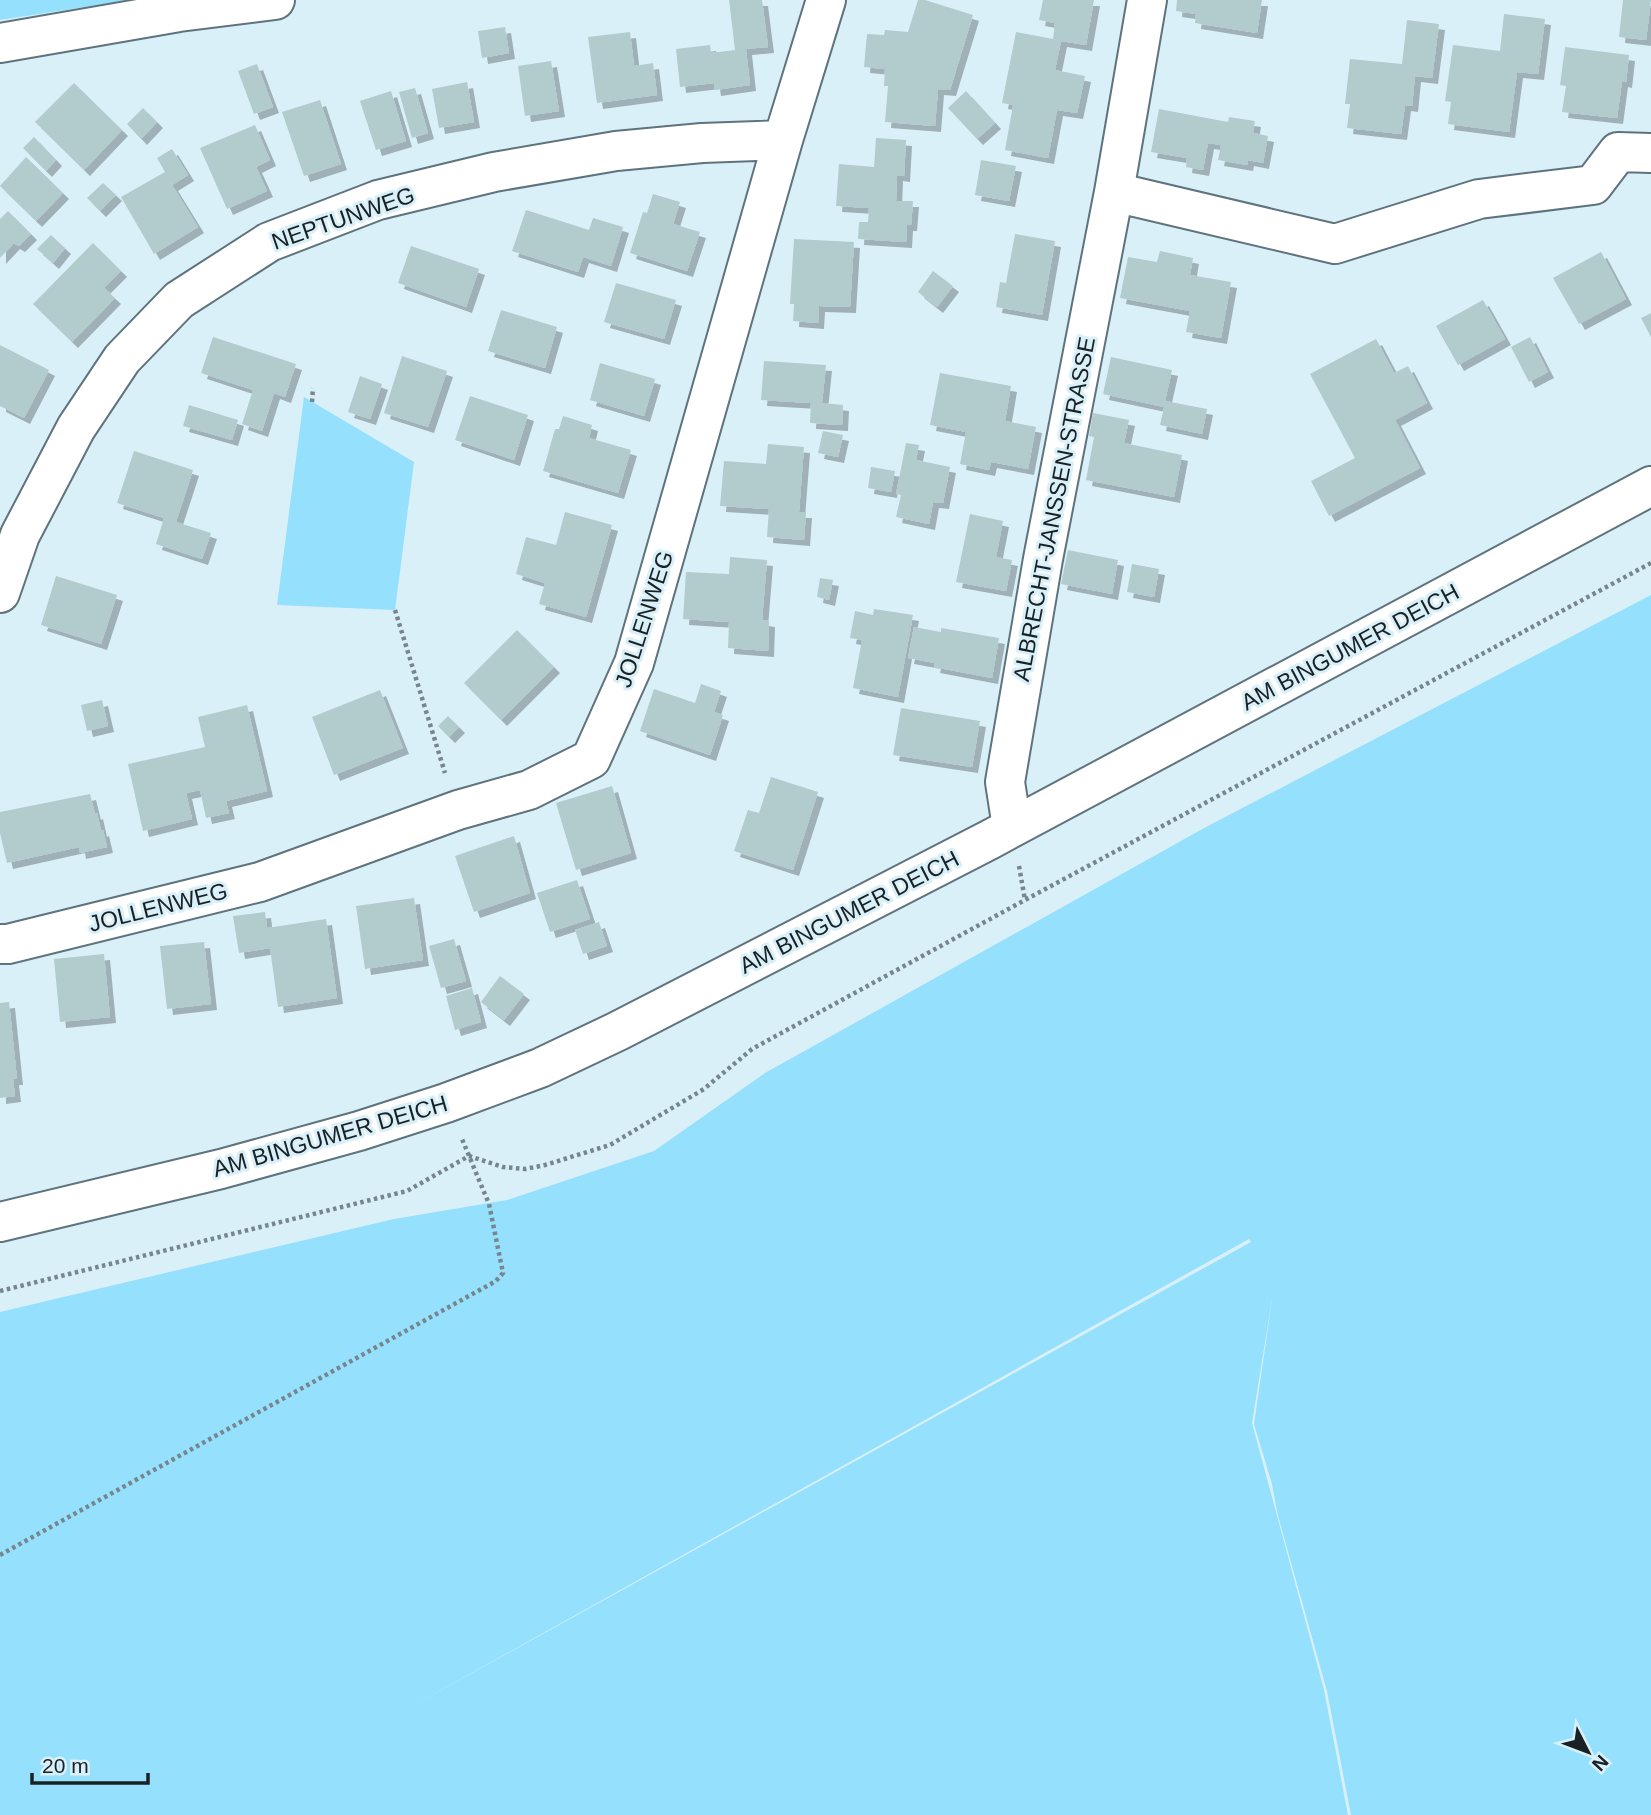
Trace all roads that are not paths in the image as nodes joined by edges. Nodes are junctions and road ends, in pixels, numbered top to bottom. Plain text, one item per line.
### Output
1 (275, 0) edge
2 (827, 0) edge
3 (1147, 0) edge
4 (0, 43) edge
5 (782, 140) junction
6 (1651, 153) edge
7 (1114, 192) junction
8 (1651, 486) edge
9 (0, 593) edge
10 (1012, 827) junction
11 (0, 944) edge
12 (0, 1222) edge

1 - 4 street
2 - 5 street, JOLLENWEG
3 - 7 street, ALBRECHT-JANSSEN-STRASSE
5 - 9 street, NEPTUNWEG
5 - 11 street, JOLLENWEG
6 - 7 street
7 - 10 street, ALBRECHT-JANSSEN-STRASSE
8 - 10 street, AM BINGUMER DEICH
10 - 12 street, AM BINGUMER DEICH

